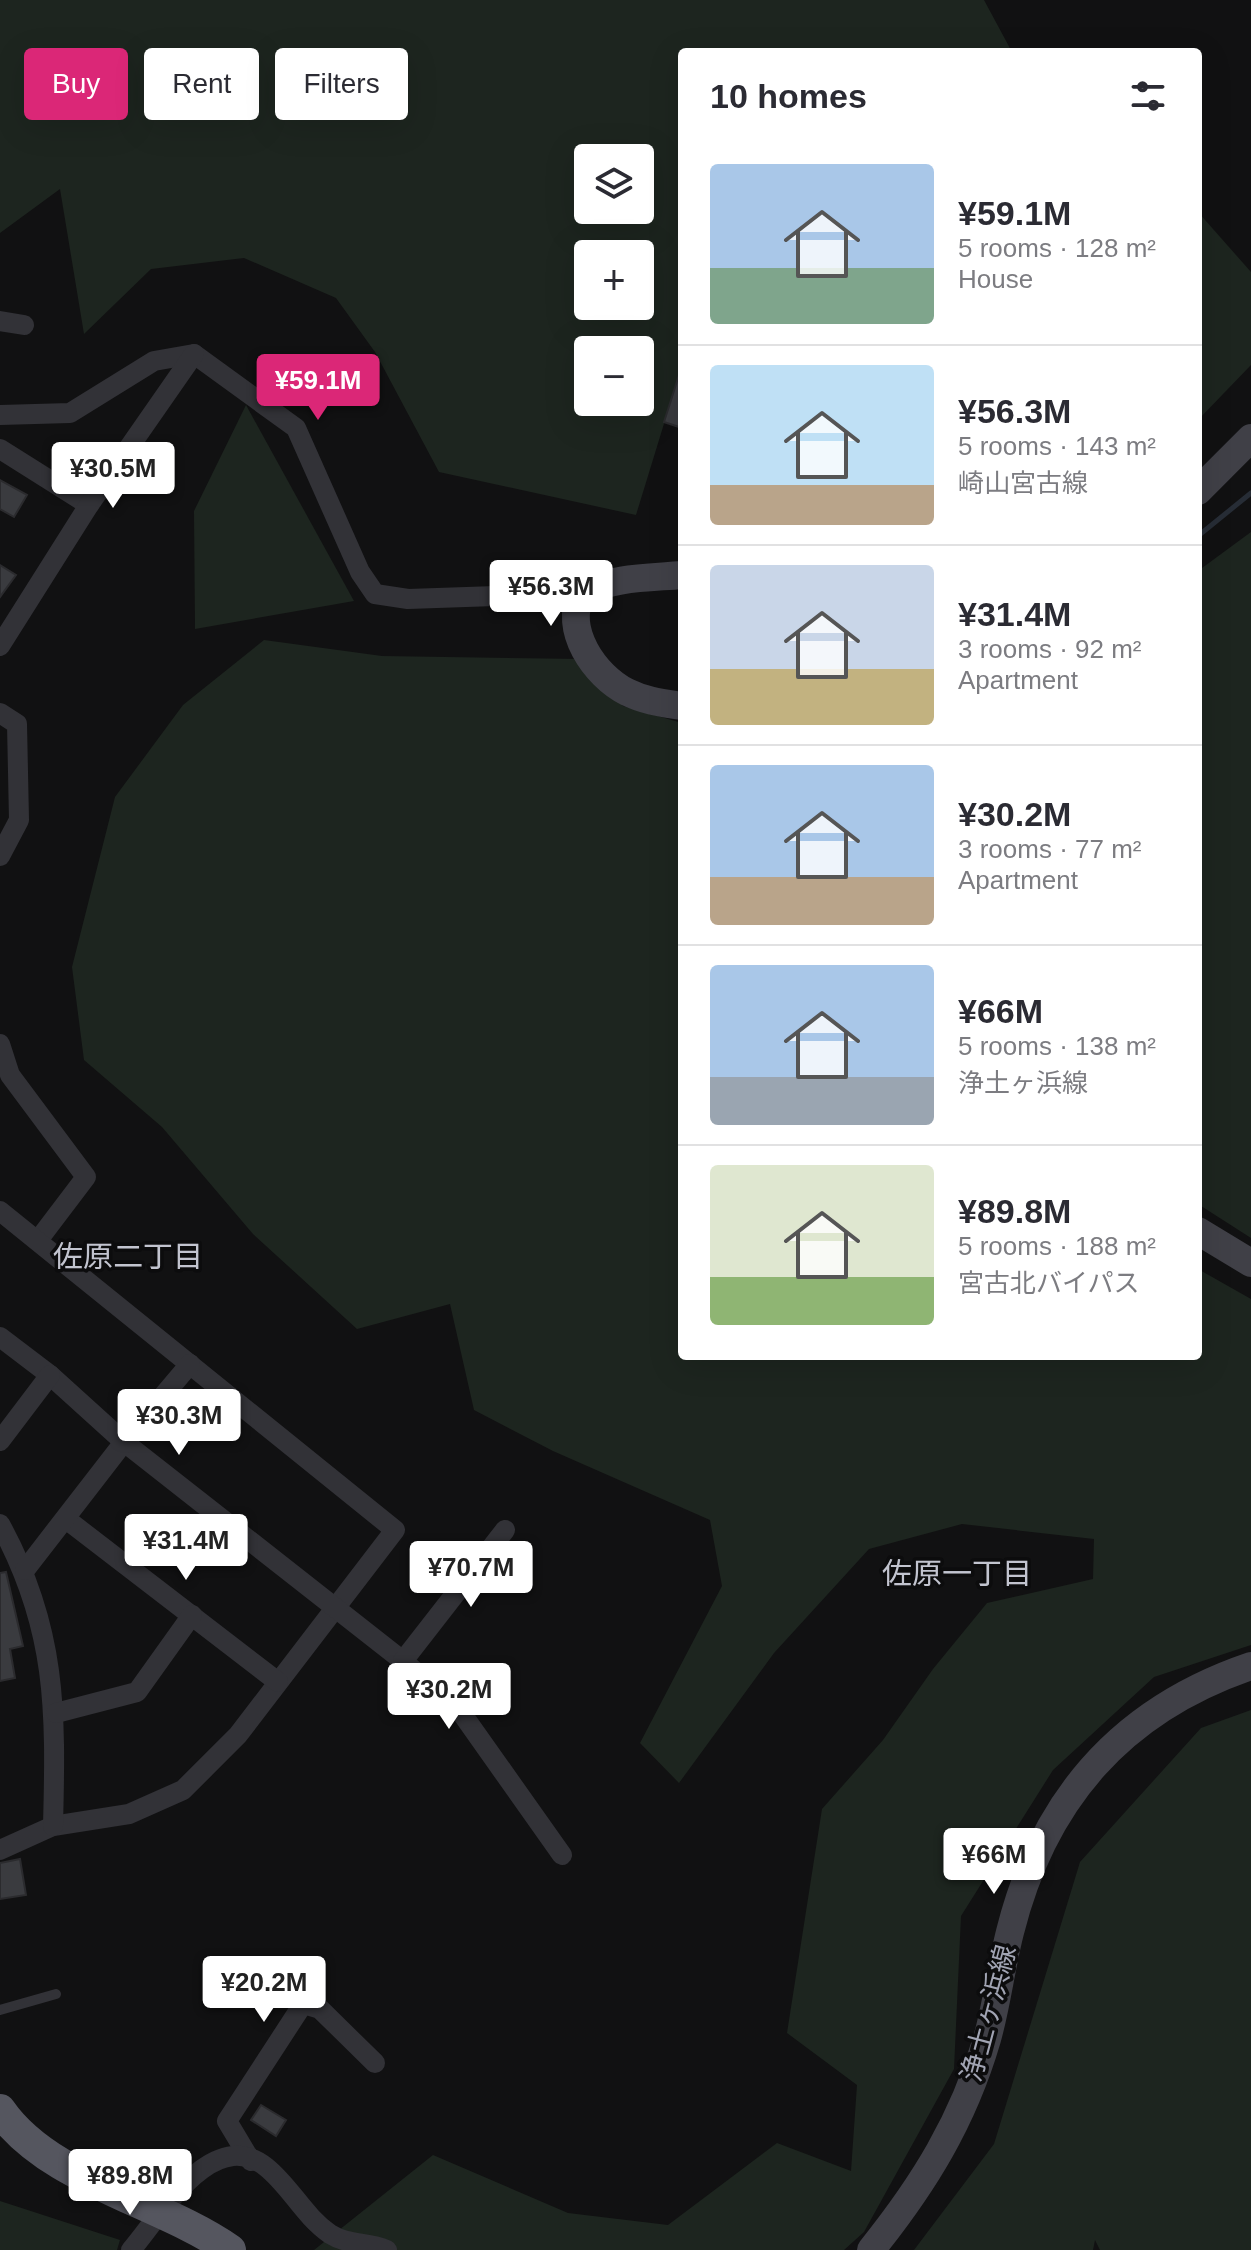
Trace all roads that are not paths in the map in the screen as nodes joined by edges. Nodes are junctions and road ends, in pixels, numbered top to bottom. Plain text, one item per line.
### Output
1 (0, 321) edge
2 (24, 325) dead end
3 (194, 354) junction
4 (0, 415) edge
5 (1251, 438) edge
6 (0, 449) edge
7 (1202, 487) edge
8 (89, 505) junction
9 (678, 575) edge
10 (582, 593) junction
11 (0, 646) edge
12 (678, 705) edge
13 (0, 713) edge
14 (0, 856) edge
15 (0, 1044) edge
16 (5, 1077) edge
17 (0, 1211) edge
18 (1202, 1233) edge
19 (39, 1239) junction
20 (1251, 1263) edge
21 (0, 1337) edge
22 (190, 1364) junction
23 (50, 1375) junction
24 (0, 1441) edge
25 (124, 1442) junction
26 (66, 1519) junction
27 (0, 1524) edge
28 (505, 1530) dead end
29 (25, 1570) junction
30 (334, 1608) junction
31 (192, 1615) junction
32 (403, 1661) junction
33 (1251, 1666) edge
34 (278, 1682) junction
35 (56, 1713) junction
36 (53, 1826) junction
37 (0, 1850) edge
38 (562, 1855) dead end
39 (56, 1994) dead end
40 (0, 2010) edge
41 (375, 2063) dead end
42 (0, 2110) edge
43 (251, 2161) junction
44 (163, 2213) junction
45 (131, 2250) edge
46 (230, 2250) edge
47 (387, 2250) edge
48 (871, 2250) edge

1 - 2 street
3 - 4 street
3 - 8 street
3 - 10 street
5 - 7 main road
6 - 8 street
8 - 11 street
9 - 10 main road
10 - 12 main road
13 - 14 street
15 - 16 street
16 - 19 street
17 - 19 street
18 - 20 main road
19 - 22 street
21 - 23 street
22 - 25 street
22 - 30 street
23 - 24 street
23 - 25 street
25 - 26 street
25 - 30 street
26 - 29 street
26 - 31 street
27 - 29 street
28 - 32 street
29 - 35 street
30 - 32 street
30 - 34 street
31 - 34 street
31 - 35 street
32 - 38 street
33 - 48 main road, 浄土ヶ浜線
34 - 36 street
35 - 36 street
36 - 37 street
39 - 40 lane
41 - 43 street
42 - 44 highway
43 - 44 street
43 - 47 street
44 - 45 street
44 - 46 highway

